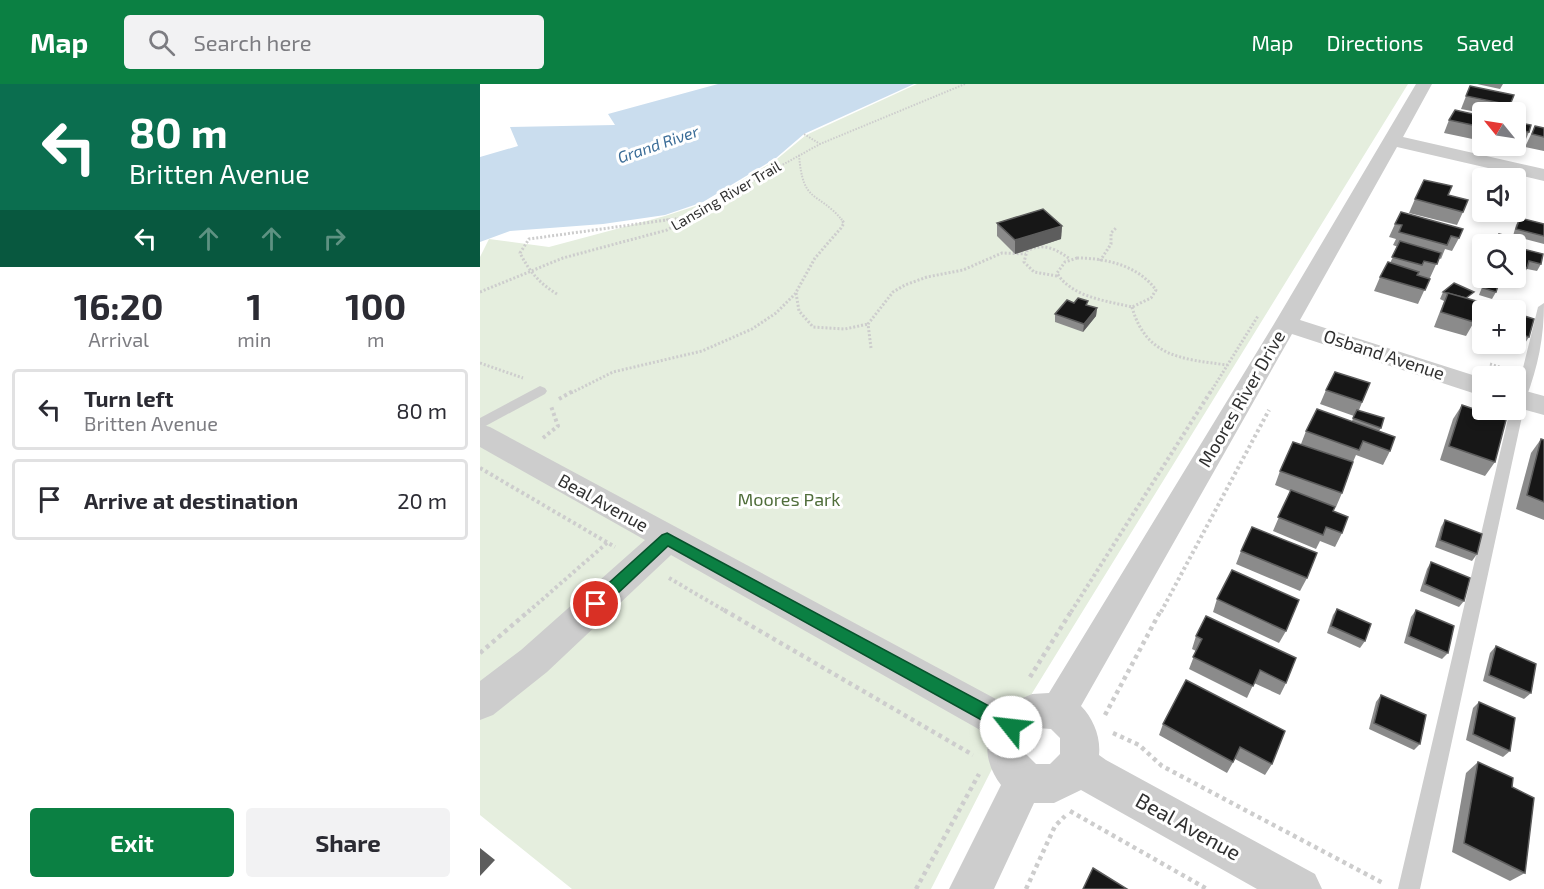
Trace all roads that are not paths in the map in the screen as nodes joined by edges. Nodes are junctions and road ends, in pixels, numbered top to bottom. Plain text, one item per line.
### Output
1 (1424, 84) edge
2 (1392, 140) junction
3 (1544, 175) edge
4 (1544, 307) edge
5 (1286, 324) junction
6 (1472, 384) edge
7 (540, 391) road end
8 (1526, 400) edge
9 (1521, 420) edge
10 (480, 424) edge
11 (480, 434) edge
12 (667, 539) junction
13 (480, 703) edge
14 (1058, 714) junction
15 (1011, 727) junction
16 (1078, 764) junction
17 (1025, 779) junction
18 (971, 889) edge
19 (1300, 889) edge
20 (1409, 889) edge

1 - 2 street, Moores River Drive
2 - 3 street
2 - 5 street, Moores River Drive
4 - 8 lane
5 - 6 street, Osband Avenue
5 - 14 street, Moores River Drive
7 - 10 lane
9 - 20 lane
11 - 12 street, Beal Avenue
12 - 13 street
12 - 15 street, Beal Avenue
14 - 15 street
14 - 16 street
15 - 17 street
16 - 17 street
16 - 19 street, Beal Avenue
17 - 18 street

